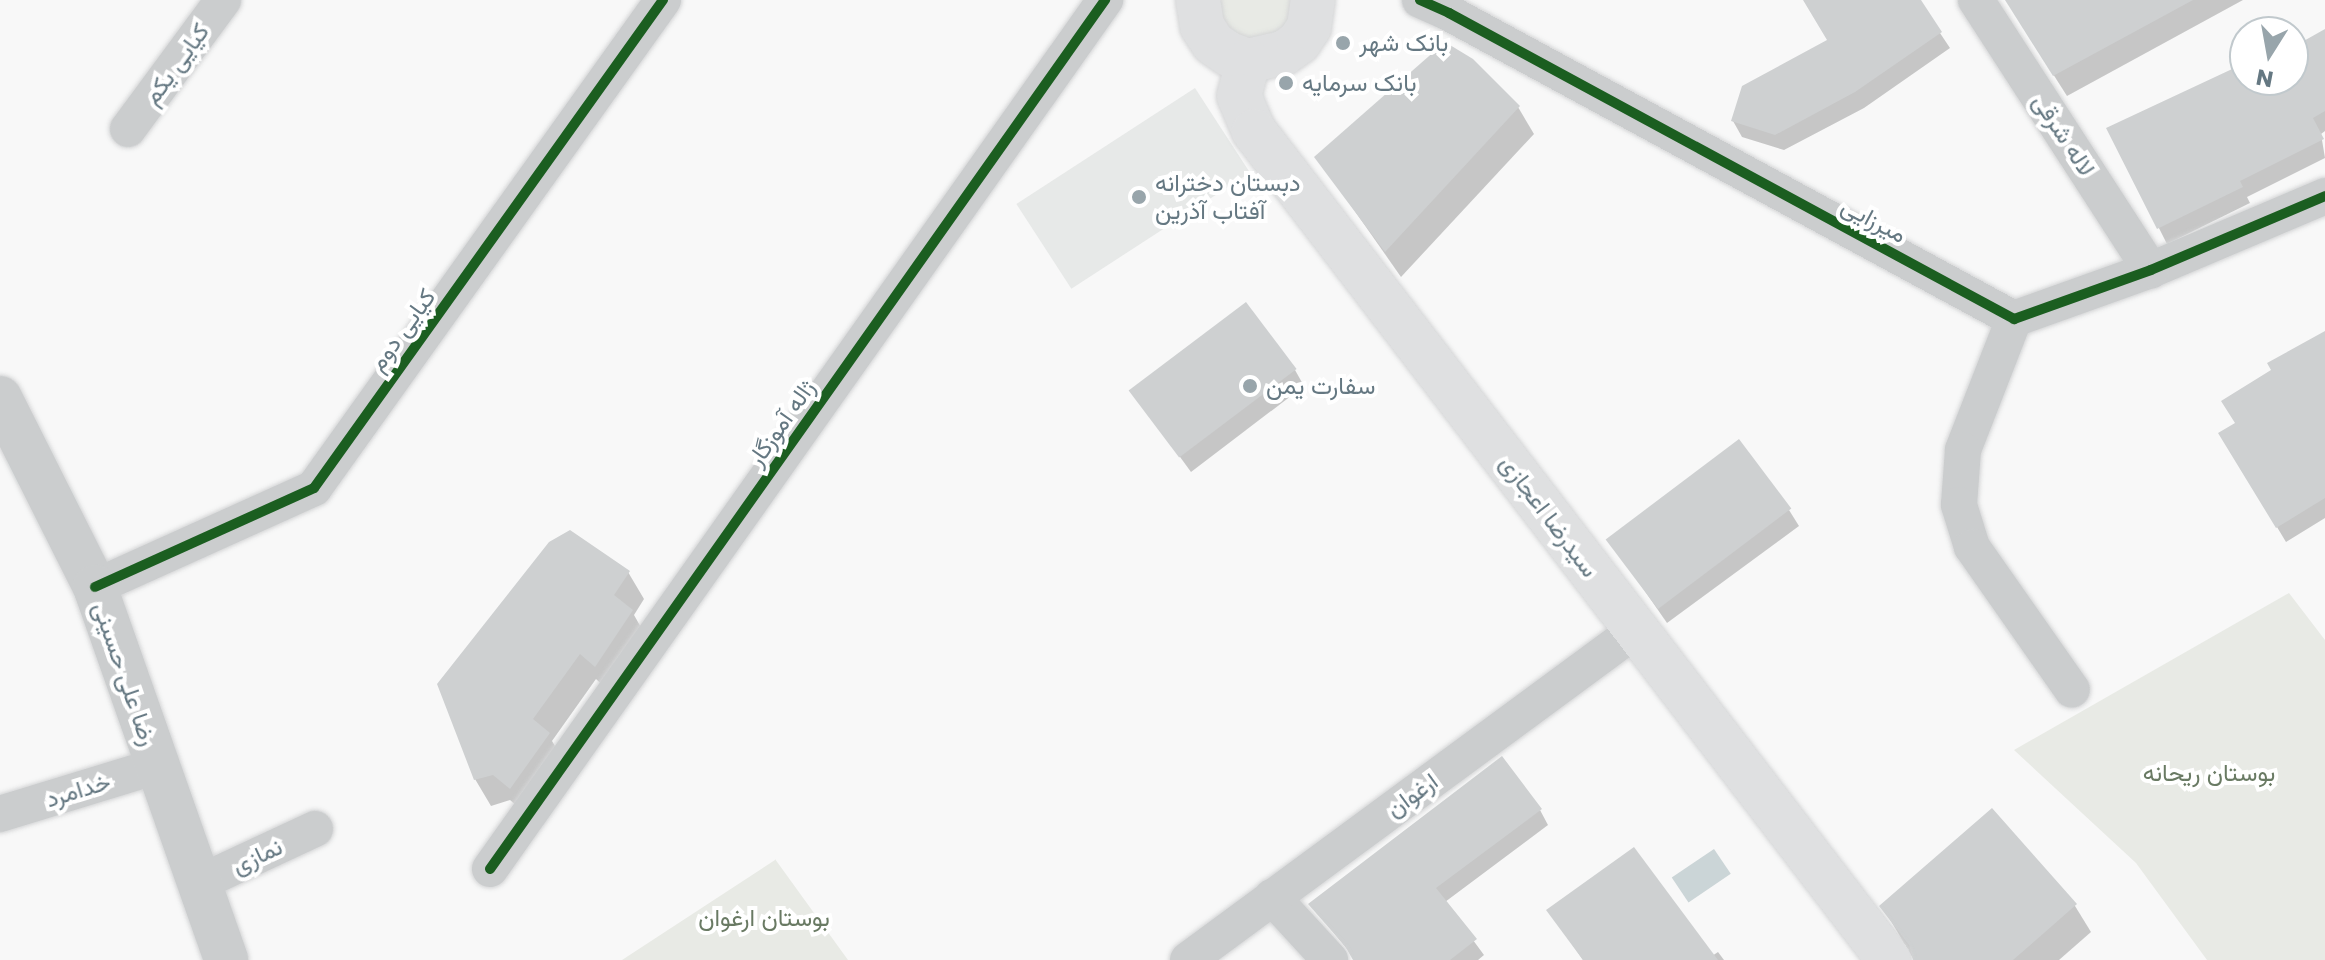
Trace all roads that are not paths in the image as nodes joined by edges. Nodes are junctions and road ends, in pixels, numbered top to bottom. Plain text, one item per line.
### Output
1 (223, 0) edge
2 (663, 0) edge
3 (1105, 0) edge
4 (1313, 0) edge
5 (1420, 0) edge
6 (1976, 0) edge
7 (1191, 9) edge
8 (1248, 61) junction
9 (128, 129) dead end
10 (2325, 196) edge
11 (2151, 270) junction
12 (2014, 319) junction
13 (0, 398) edge
14 (95, 587) junction
15 (1636, 630) junction
16 (2072, 690) dead end
17 (157, 766) junction
18 (0, 814) edge
19 (315, 829) dead end
20 (490, 869) dead end
21 (199, 883) junction
22 (1272, 897) junction
23 (226, 960) edge
24 (1188, 960) edge
25 (1330, 960) edge
26 (1889, 960) edge

1 - 9 street, کیایی یکم
2 - 14 street, کیایی دوم
3 - 20 street, ژاله آموزگار
4 - 8 main road
5 - 12 street, میرزایی
6 - 11 street, لاله شرقی
7 - 8 main road
8 - 15 main road, سیدرضا اعجازی
10 - 11 street
11 - 12 street
12 - 16 street
13 - 14 street, رضا علی حسینی
14 - 17 street, رضا علی حسینی
15 - 22 street, ارغوان
15 - 26 main road, سیدرضا اعجازی
17 - 18 street, خدامرد
17 - 21 street, رضا علی حسینی
19 - 21 street, نمازی
21 - 23 street, رضا علی حسینی
22 - 24 street, ارغوان
22 - 25 street

